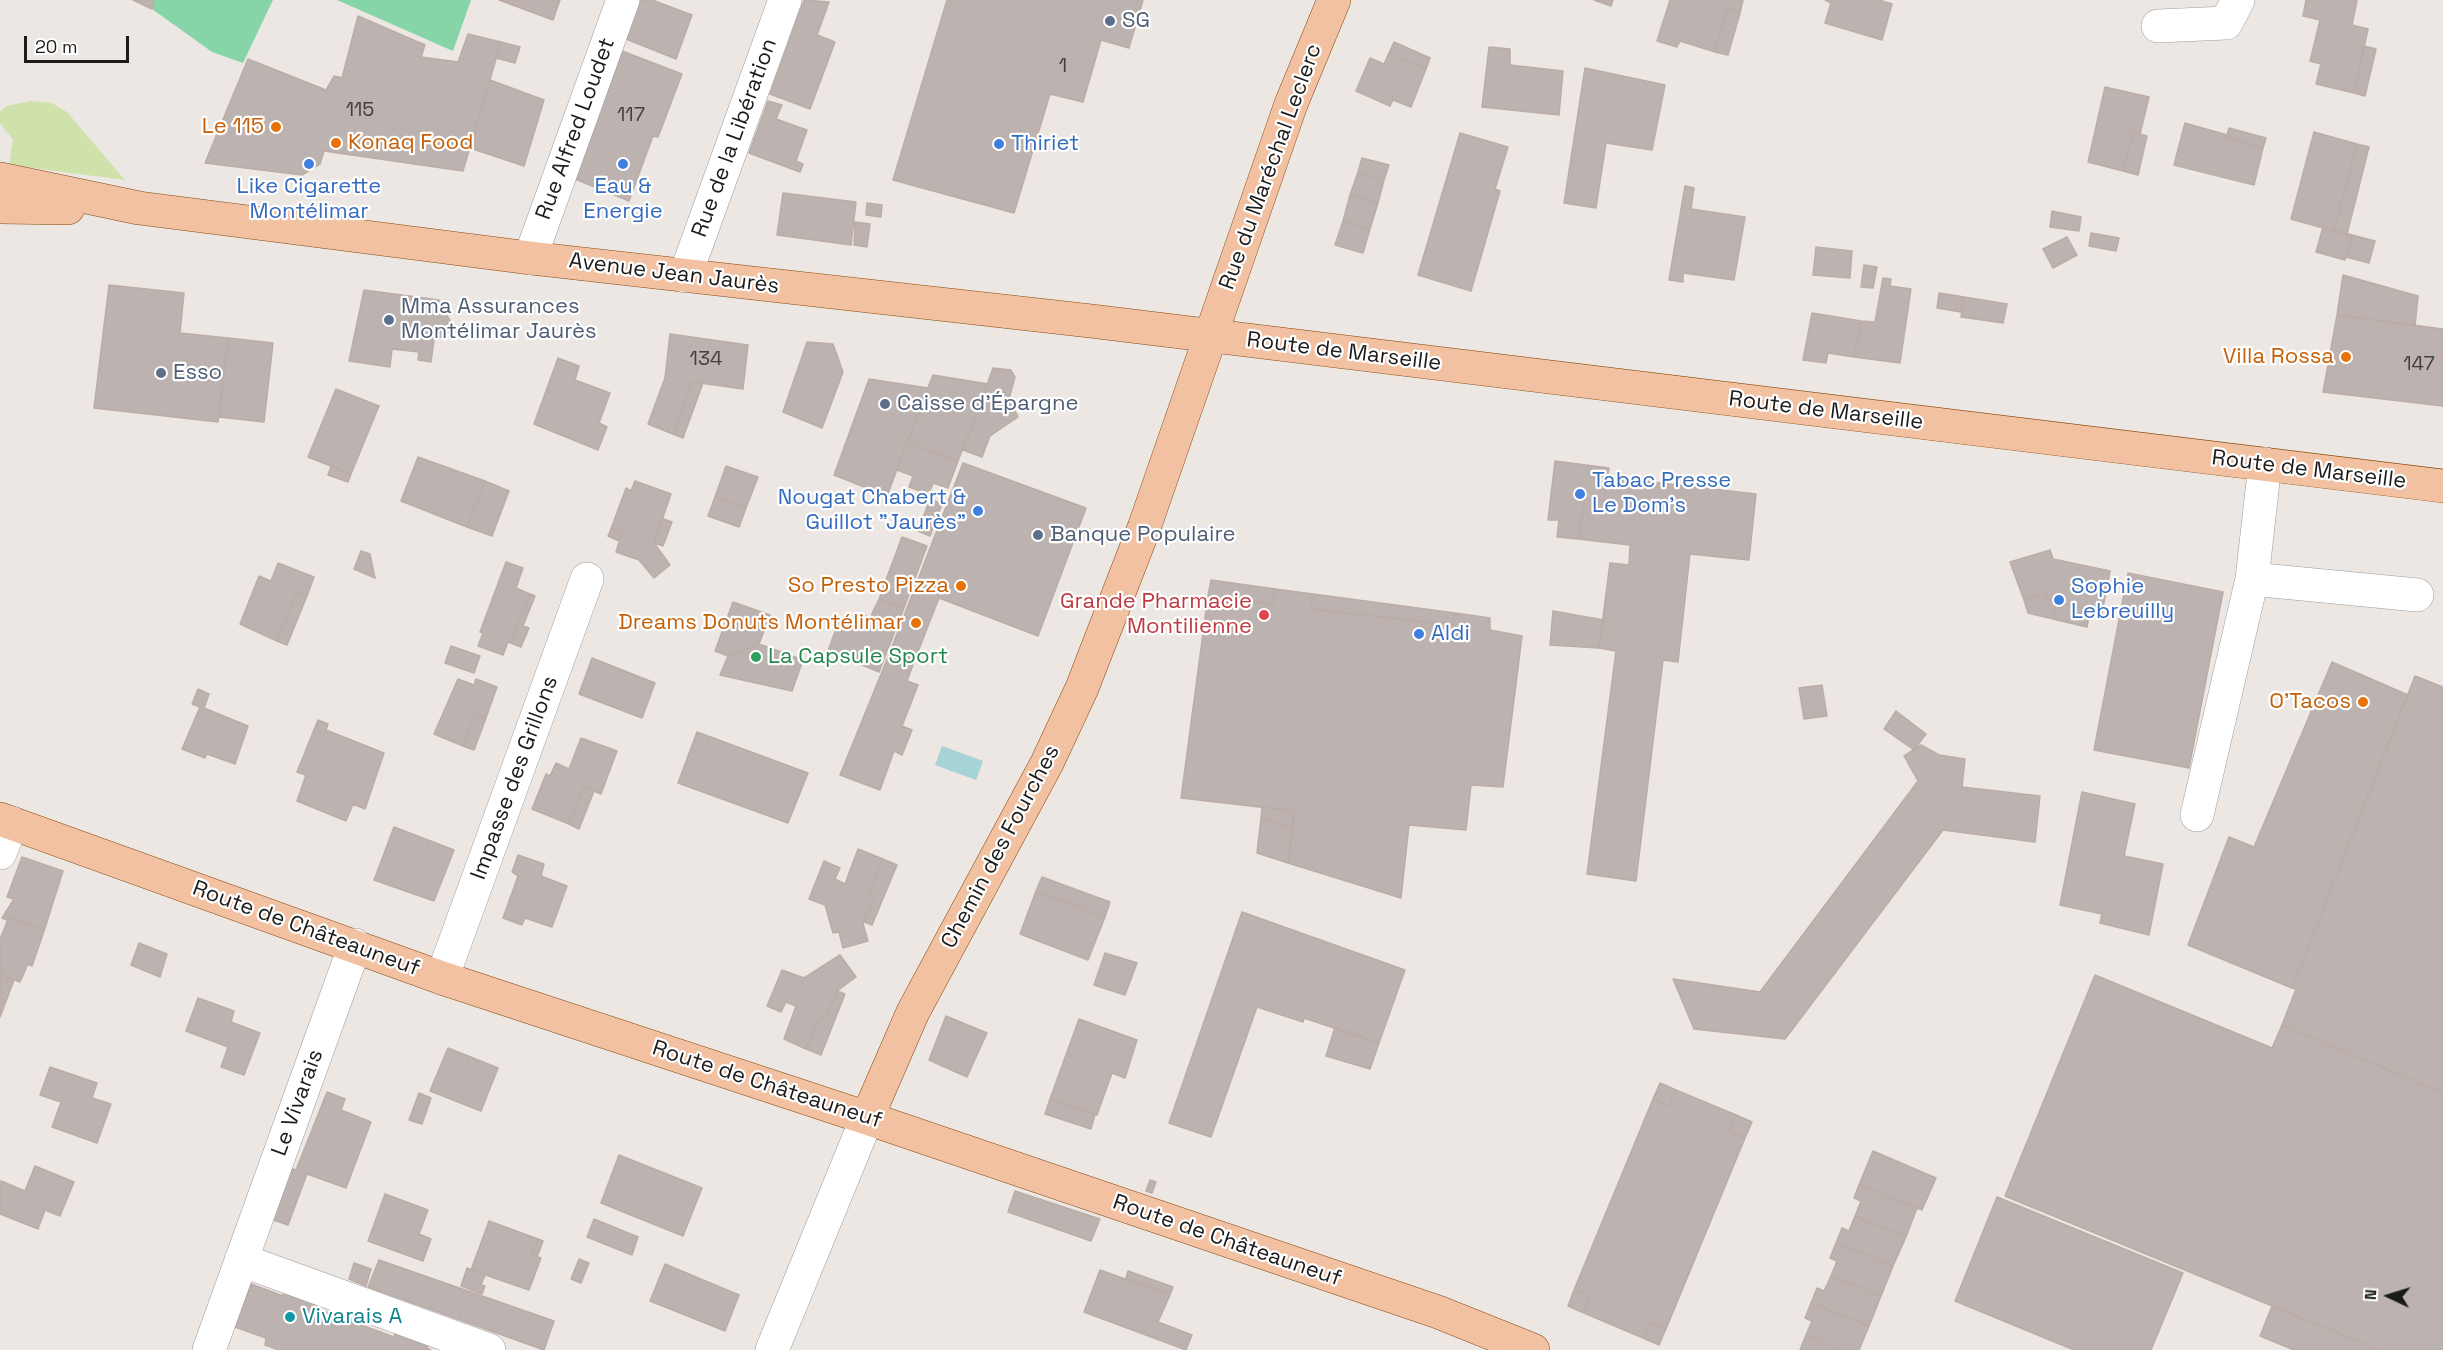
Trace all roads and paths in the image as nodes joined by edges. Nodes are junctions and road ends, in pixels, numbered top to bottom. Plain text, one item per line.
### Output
1 (623, 0) edge
2 (785, 0) edge
3 (1334, 0) edge
4 (2238, 0) edge
5 (2158, 26) dead end
6 (0, 179) edge
7 (0, 207) edge
8 (139, 208) junction
9 (530, 258) junction
10 (685, 276) junction
11 (1210, 336) junction
12 (2265, 464) junction
13 (2443, 486) edge
14 (587, 579) dead end
15 (2252, 579) junction
16 (2417, 595) dead end
17 (2197, 815) dead end
18 (6, 821) edge
19 (0, 853) edge
20 (355, 945) junction
21 (442, 978) junction
22 (867, 1118) junction
23 (241, 1260) junction
24 (1518, 1347) edge
25 (209, 1350) edge
26 (489, 1350) edge
27 (772, 1350) edge

1 - 9 street, Rue Alfred Loudet
2 - 10 street, Rue de la Libération
3 - 11 main road, Rue du Maréchal Leclerc
4 - 5 street
6 - 8 main road, Avenue Jean Jaurès
7 - 8 main road, Avenue Jean Jaurès
8 - 9 main road, Avenue Jean Jaurès
9 - 10 main road, Avenue Jean Jaurès
10 - 11 main road, Avenue Jean Jaurès
11 - 12 main road, Route de Marseille
11 - 22 main road, Chemin des Fourches
12 - 13 main road, Route de Marseille
12 - 15 street
14 - 21 street, Impasse des Grillons
15 - 16 street
15 - 17 street
18 - 19 street
18 - 20 main road, Route de Châteauneuf
20 - 21 main road, Route de Châteauneuf
20 - 23 street, Le Vivarais
21 - 22 main road, Route de Châteauneuf
22 - 24 main road, Route de Châteauneuf
22 - 27 street, Chemin des Fourches
23 - 25 street, Le Vivarais
23 - 26 street

